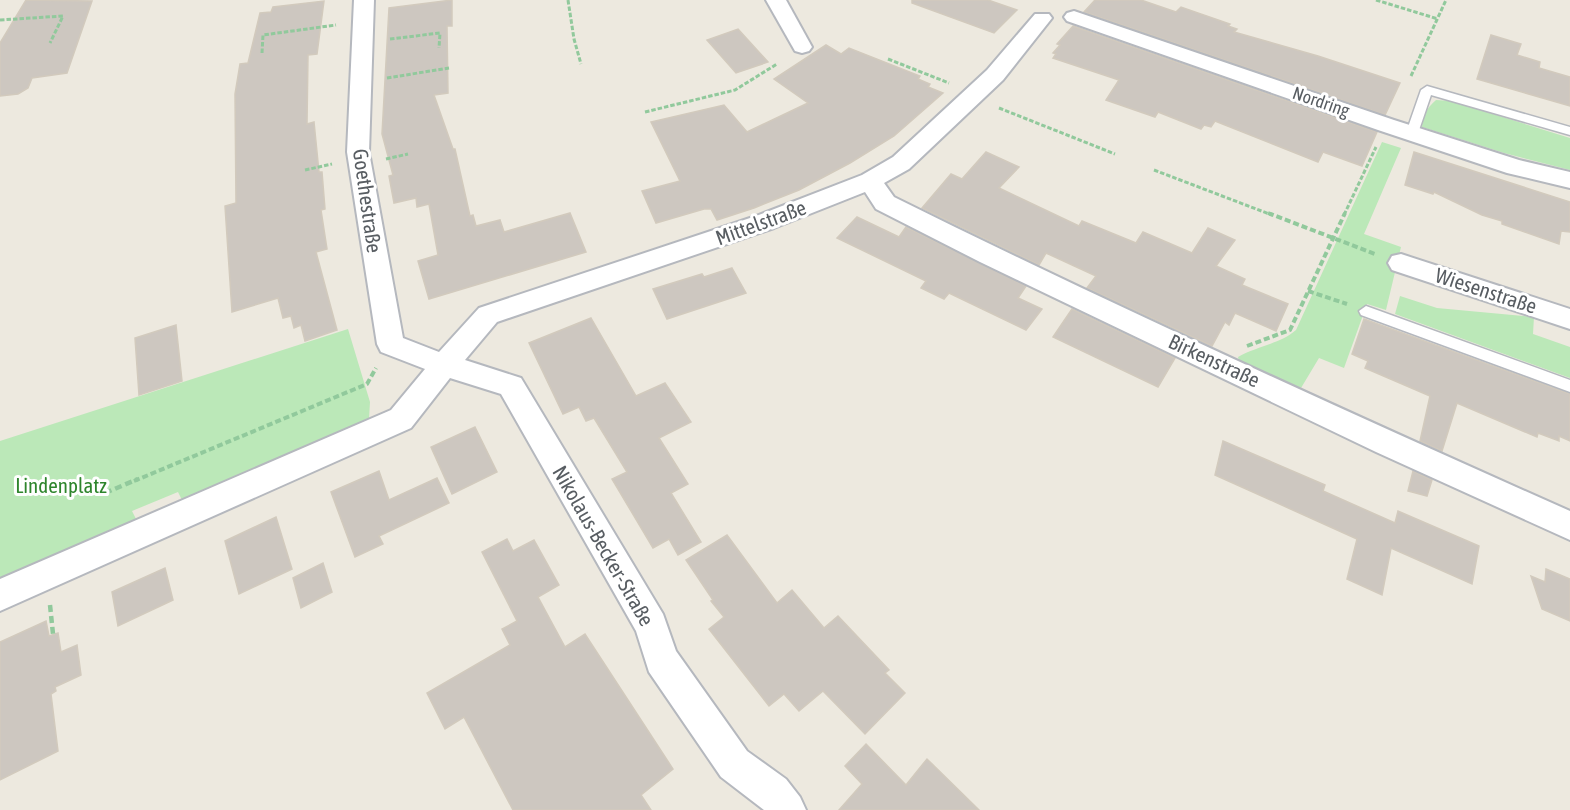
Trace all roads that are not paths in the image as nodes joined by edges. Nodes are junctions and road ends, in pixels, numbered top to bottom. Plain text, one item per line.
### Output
1 (776, 0) edge
2 (1068, 4) edge
3 (1040, 9) edge
4 (363, 22) edge
5 (802, 47) dead end
6 (1570, 131) edge
7 (1412, 133) junction
8 (1570, 180) edge
9 (870, 181) junction
10 (1401, 263) road end
11 (1366, 311) road end
12 (1570, 319) edge
13 (444, 365) junction
14 (1570, 386) edge
15 (1570, 526) edge
16 (0, 596) edge
17 (787, 810) edge

1 - 5 street
2 - 3 street, Mittelstraße
2 - 7 street, Nordring
3 - 9 street, Mittelstraße
4 - 13 street, Goethestraße
6 - 7 lane
7 - 8 street, Nordring
9 - 13 street, Mittelstraße
9 - 15 street, Birkenstraße
10 - 12 street, Wiesenstraße
11 - 14 lane
13 - 16 street
13 - 17 street, Nikolaus-Becker-Straße

